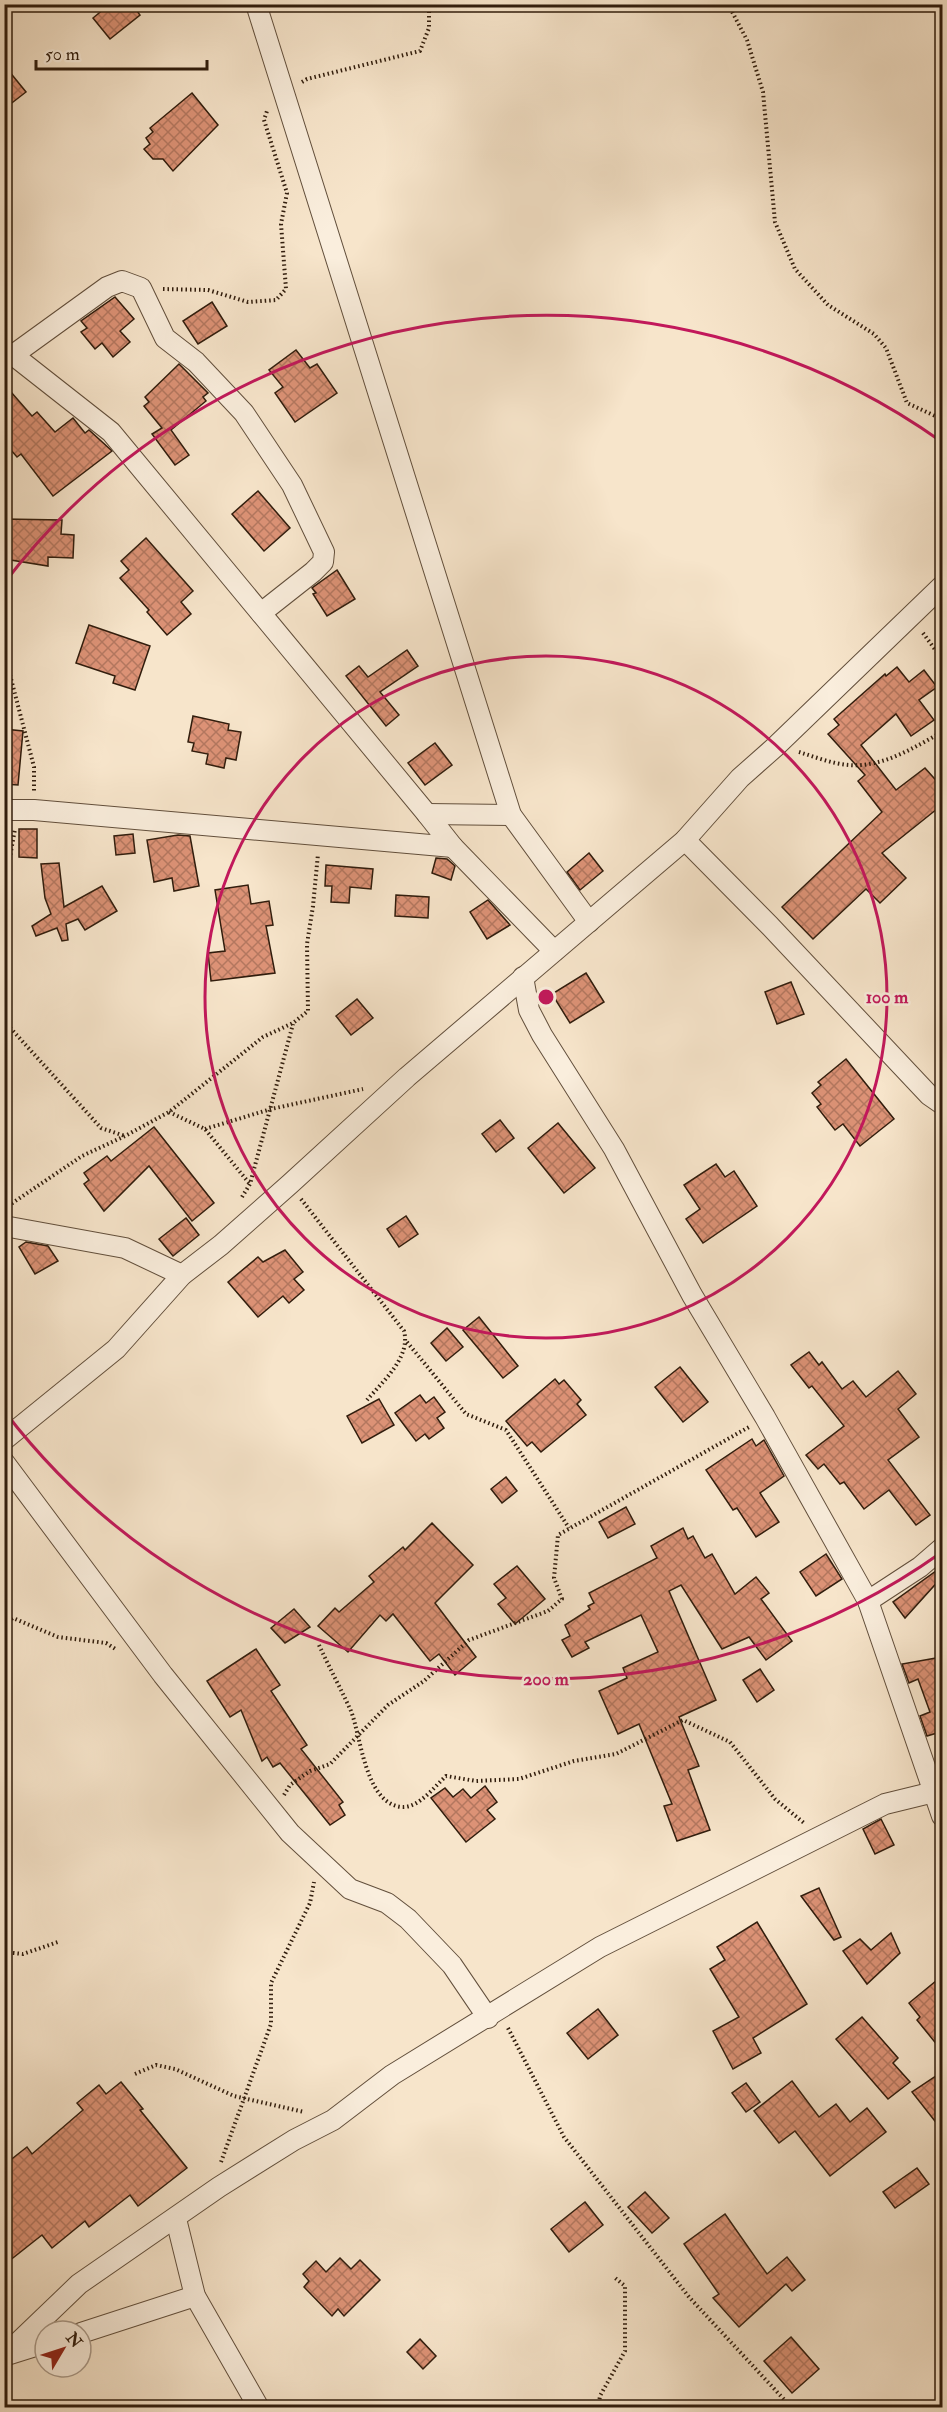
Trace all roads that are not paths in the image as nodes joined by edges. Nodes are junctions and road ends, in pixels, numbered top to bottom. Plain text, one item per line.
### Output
1 (256, 4) edge
2 (9, 353) edge
3 (942, 586) edge
4 (261, 612) junction
5 (19, 810) edge
6 (427, 814) junction
7 (512, 815) junction
8 (685, 840) junction
9 (453, 847) junction
10 (589, 922) junction
11 (555, 951) junction
12 (523, 977) junction
13 (942, 1104) edge
14 (4, 1226) edge
15 (182, 1275) junction
16 (4, 1440) edge
17 (4, 1462) edge
18 (942, 1548) edge
19 (868, 1601) junction
20 (934, 1792) junction
21 (942, 1816) edge
22 (493, 2014) junction
23 (176, 2218) junction
24 (195, 2296) junction
25 (93, 2329) edge
26 (33, 2347) edge
27 (7, 2355) edge
28 (259, 2408) edge

1 - 7 street
2 - 4 street
2 - 4 street
3 - 8 street
4 - 6 street
5 - 9 street
6 - 7 street
6 - 9 street
7 - 10 street
8 - 10 street
8 - 13 street
9 - 11 street
10 - 11 street
11 - 12 street
12 - 15 street
12 - 19 street
14 - 15 street
15 - 16 street
17 - 22 street
18 - 19 street
19 - 20 street
20 - 21 street
20 - 22 street
22 - 23 street
23 - 24 street
23 - 27 street
24 - 25 street
24 - 28 street
26 - 27 street

